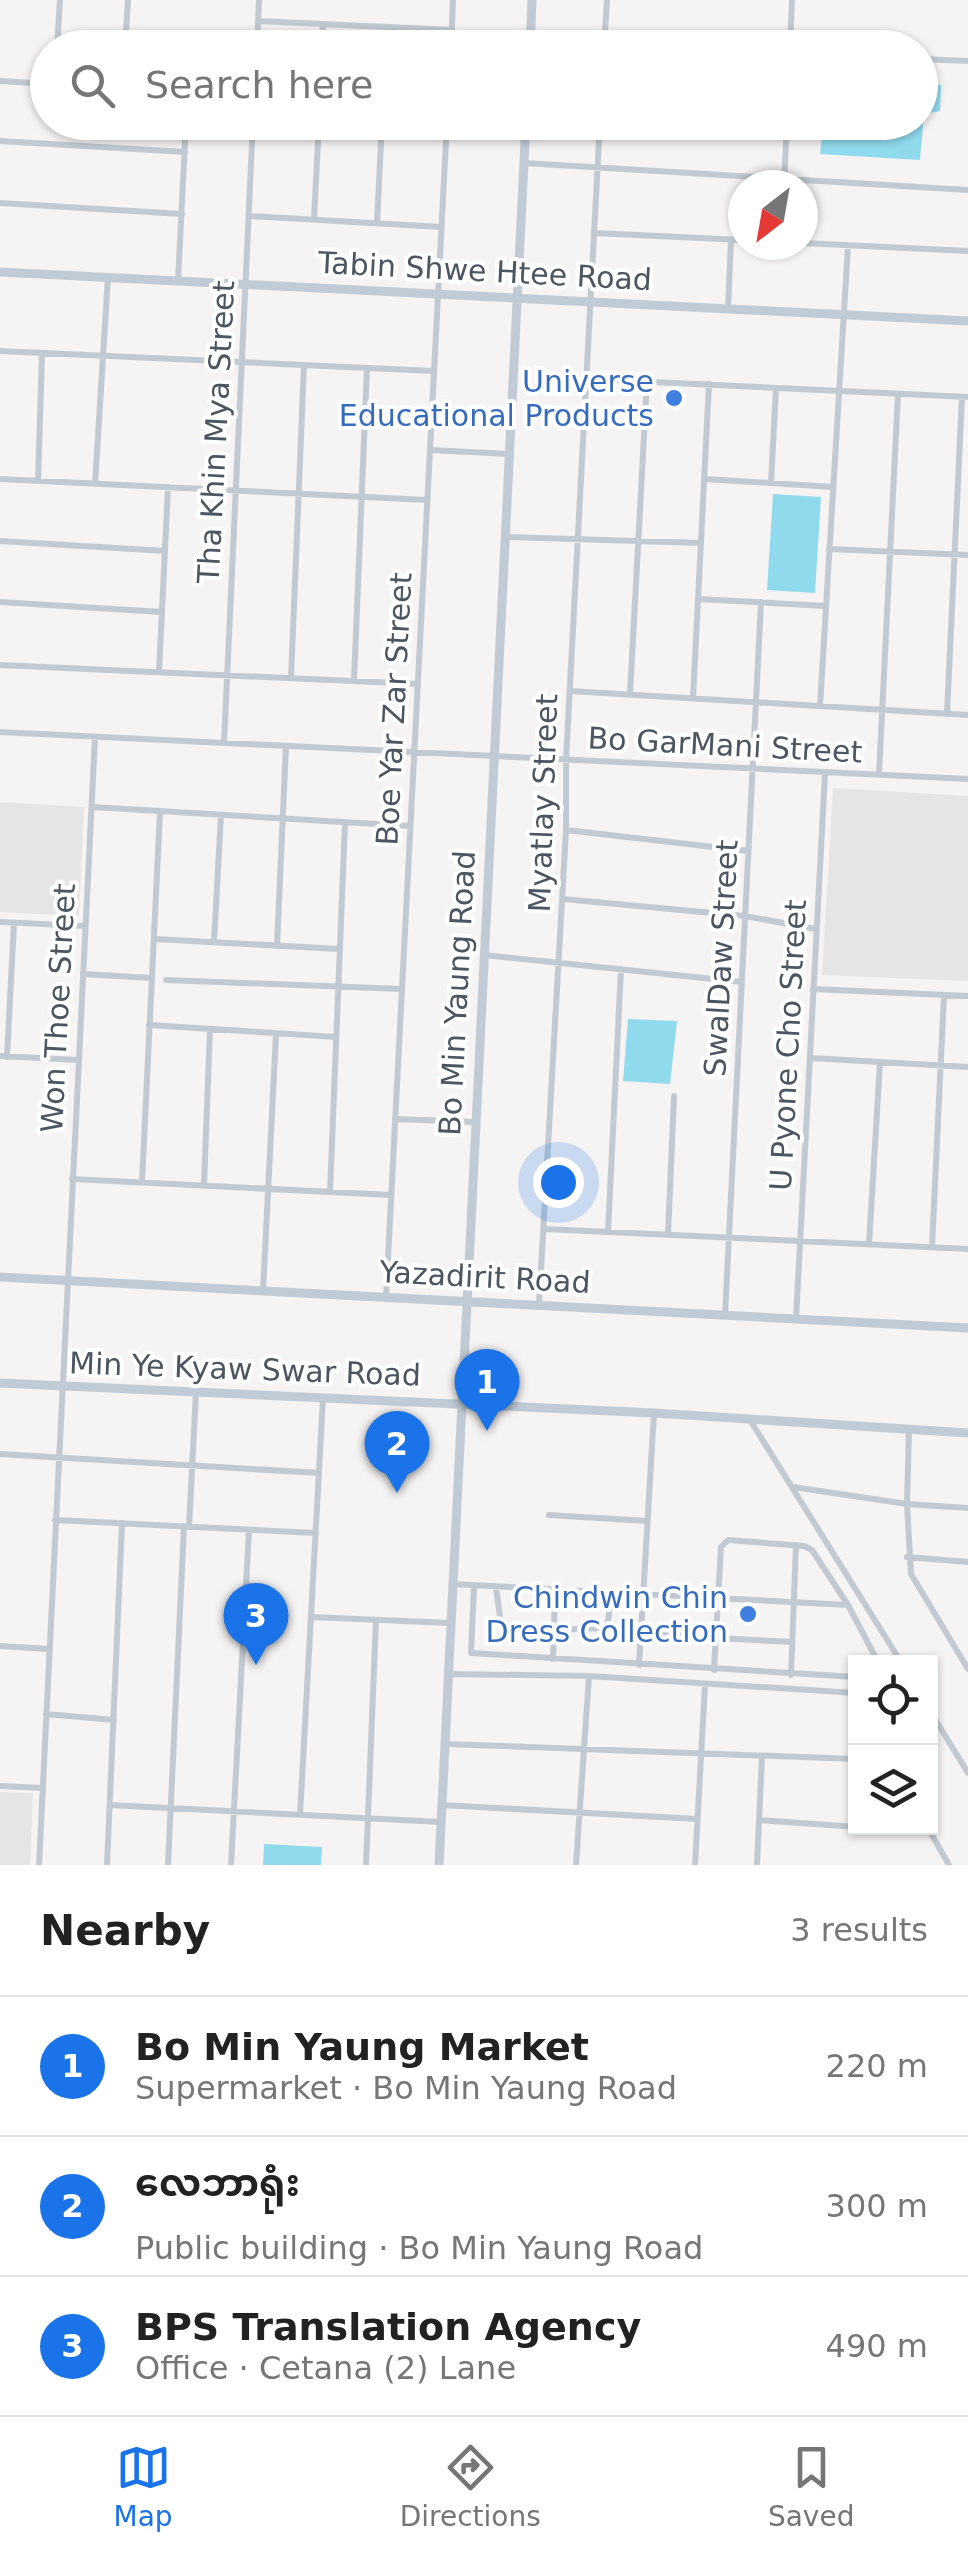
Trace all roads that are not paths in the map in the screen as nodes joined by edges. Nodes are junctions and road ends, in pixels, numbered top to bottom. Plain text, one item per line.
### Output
1 (60, 0) edge
2 (128, 0) edge
3 (259, 0) edge
4 (453, 0) edge
5 (532, 0) edge
6 (606, 0) edge
7 (792, 0) edge
8 (258, 21) junction
9 (324, 24) junction
10 (386, 26) junction
11 (58, 30) edge
12 (126, 30) edge
13 (258, 30) edge
14 (324, 30) edge
15 (386, 30) edge
16 (452, 30) joint
17 (531, 30) edge
18 (605, 30) edge
19 (791, 30) edge
20 (938, 59) edge
21 (968, 61) edge
22 (0, 81) edge
23 (30, 83) edge
24 (185, 140) edge
25 (253, 140) edge
26 (318, 140) edge
27 (381, 140) edge
28 (446, 140) edge
29 (525, 140) edge
30 (599, 140) edge
31 (786, 140) edge
32 (0, 141) edge
33 (185, 152) junction
34 (524, 163) junction
35 (598, 170) junction
36 (785, 170) edge
37 (728, 178) edge
38 (818, 183) edge
39 (968, 190) edge
40 (0, 204) edge
41 (182, 214) junction
42 (249, 216) junction
43 (314, 220) junction
44 (378, 223) junction
45 (442, 227) junction
46 (594, 233) junction
47 (728, 240) edge
48 (818, 245) edge
49 (848, 246) junction
50 (968, 249) edge
51 (730, 260) edge
52 (0, 272) edge
53 (108, 277) junction
54 (178, 281) junction
55 (246, 284) junction
56 (438, 294) junction
57 (518, 298) junction
58 (590, 302) junction
59 (728, 309) junction
60 (843, 314) junction
61 (968, 321) edge
62 (0, 351) edge
63 (42, 353) junction
64 (104, 356) junction
65 (242, 362) junction
66 (304, 365) junction
67 (367, 368) junction
68 (434, 371) junction
69 (588, 378) junction
70 (647, 382) junction
71 (710, 384) junction
72 (776, 388) junction
73 (838, 391) junction
74 (898, 394) junction
75 (965, 397) edge
76 (430, 450) junction
77 (510, 454) junction
78 (0, 479) edge
79 (705, 480) junction
80 (38, 481) junction
81 (95, 484) junction
82 (771, 484) junction
83 (833, 487) junction
84 (168, 488) junction
85 (235, 491) junction
86 (298, 494) junction
87 (362, 497) junction
88 (427, 500) junction
89 (505, 537) junction
90 (579, 539) junction
91 (0, 541) edge
92 (638, 541) junction
93 (702, 543) junction
94 (829, 549) junction
95 (165, 551) junction
96 (890, 552) junction
97 (954, 555) junction
98 (968, 556) edge
99 (698, 599) junction
100 (0, 602) edge
101 (761, 602) junction
102 (826, 606) junction
103 (162, 612) junction
104 (0, 665) edge
105 (159, 672) junction
106 (226, 675) junction
107 (291, 678) junction
108 (354, 681) junction
109 (418, 684) junction
110 (570, 691) junction
111 (630, 694) junction
112 (694, 698) junction
113 (756, 702) junction
114 (820, 706) junction
115 (882, 710) junction
116 (947, 714) junction
117 (968, 715) edge
118 (0, 732) edge
119 (95, 737) junction
120 (224, 743) junction
121 (286, 746) junction
122 (414, 752) junction
123 (493, 756) junction
124 (566, 760) junction
125 (752, 768) junction
126 (825, 774) junction
127 (879, 774) junction
128 (968, 779) edge
129 (92, 808) junction
130 (160, 812) junction
131 (221, 815) junction
132 (283, 819) junction
133 (345, 823) junction
134 (410, 826) junction
135 (566, 830) junction
136 (748, 851) junction
137 (563, 899) junction
138 (745, 916) junction
139 (0, 922) edge
140 (14, 922) junction
141 (85, 926) junction
142 (816, 929) junction
143 (154, 939) junction
144 (214, 942) junction
145 (277, 946) junction
146 (340, 949) junction
147 (483, 955) junction
148 (559, 963) junction
149 (620, 969) junction
150 (82, 974) junction
151 (152, 978) junction
152 (166, 980) dead end
153 (742, 982) junction
154 (338, 987) junction
155 (402, 989) junction
156 (813, 989) junction
157 (944, 995) junction
158 (968, 996) edge
159 (150, 1025) junction
160 (210, 1028) junction
161 (276, 1034) junction
162 (336, 1037) junction
163 (4, 1056) edge
164 (810, 1058) junction
165 (78, 1060) junction
166 (880, 1062) junction
167 (940, 1065) junction
168 (968, 1066) edge
169 (674, 1096) dead end
170 (395, 1118) junction
171 (475, 1122) junction
172 (72, 1179) junction
173 (142, 1182) junction
174 (204, 1186) junction
175 (268, 1188) junction
176 (330, 1192) junction
177 (391, 1194) junction
178 (545, 1229) junction
179 (608, 1232) junction
180 (668, 1235) junction
181 (729, 1238) junction
182 (800, 1241) junction
183 (869, 1244) junction
184 (932, 1248) junction
185 (968, 1249) edge
186 (0, 1277) edge
187 (66, 1280) junction
188 (263, 1291) junction
189 (386, 1297) junction
190 (540, 1305) junction
191 (468, 1310) junction
192 (726, 1315) junction
193 (796, 1318) junction
194 (968, 1328) edge
195 (0, 1383) edge
196 (62, 1386) junction
197 (196, 1392) junction
198 (323, 1398) junction
199 (464, 1399) junction
200 (654, 1413) junction
201 (750, 1419) junction
202 (909, 1430) junction
203 (968, 1433) edge
204 (0, 1454) edge
205 (59, 1456) junction
206 (192, 1466) junction
207 (319, 1473) junction
208 (792, 1486) junction
209 (906, 1504) junction
210 (968, 1508) edge
211 (549, 1515) dead end
212 (55, 1520) junction
213 (647, 1521) junction
214 (122, 1523) junction
215 (187, 1526) junction
216 (249, 1530) junction
217 (316, 1533) junction
218 (796, 1545) junction
219 (908, 1557) junction
220 (968, 1562) edge
221 (453, 1584) junction
222 (474, 1587) junction
223 (496, 1588) junction
224 (555, 1590) junction
225 (612, 1593) junction
226 (643, 1595) junction
227 (717, 1599) junction
228 (794, 1604) junction
229 (848, 1605) junction
230 (311, 1616) junction
231 (376, 1620) junction
232 (451, 1623) junction
233 (554, 1630) junction
234 (641, 1634) junction
235 (716, 1636) junction
236 (792, 1642) junction
237 (0, 1646) edge
238 (49, 1649) junction
239 (874, 1655) edge
240 (897, 1655) edge
241 (553, 1659) junction
242 (639, 1665) junction
243 (968, 1669) edge
244 (714, 1670) junction
245 (448, 1674) junction
246 (790, 1675) junction
247 (589, 1676) junction
248 (848, 1677) edge
249 (705, 1685) junction
250 (848, 1693) edge
251 (46, 1714) junction
252 (114, 1720) junction
253 (938, 1724) edge
254 (445, 1744) junction
255 (585, 1749) junction
256 (700, 1752) junction
257 (762, 1756) junction
258 (848, 1760) edge
259 (968, 1773) edge
260 (0, 1786) edge
261 (43, 1788) junction
262 (110, 1805) junction
263 (442, 1805) junction
264 (171, 1808) junction
265 (234, 1811) junction
266 (580, 1813) junction
267 (300, 1815) junction
268 (368, 1818) junction
269 (697, 1820) junction
270 (760, 1820) junction
271 (441, 1822) junction
272 (848, 1826) edge
273 (933, 1835) edge
274 (39, 1865) edge
275 (107, 1865) edge
276 (168, 1865) edge
277 (230, 1865) edge
278 (366, 1865) edge
279 (439, 1865) edge
280 (576, 1865) edge
281 (695, 1865) edge
282 (757, 1865) edge
283 (949, 1865) edge

1 - 11 street
2 - 12 street
3 - 8 street
4 - 16 street
5 - 17 street
6 - 18 street
7 - 19 street
8 - 9 street
8 - 13 street
9 - 10 street
9 - 14 street
10 - 15 street
10 - 16 street
20 - 21 street
22 - 23 street
24 - 33 street
25 - 42 street, Tha Khin Mya Street
26 - 43 street
27 - 44 street
28 - 45 street, Boe Yar Zar Street
29 - 34 street, Bo Min Yaung Road
30 - 35 street, Myatlay Street
31 - 36 street
32 - 33 street
33 - 41 street
34 - 35 street
34 - 57 street, Bo Min Yaung Road
35 - 37 street
35 - 46 street, Myatlay Street
38 - 39 street
40 - 41 street
41 - 54 street
42 - 43 street
42 - 55 street, Tha Khin Mya Street
43 - 44 street
44 - 45 street
45 - 56 street, Boe Yar Zar Street
46 - 47 street
46 - 58 street, Myatlay Street
48 - 49 street
49 - 50 street
49 - 60 street
51 - 59 street
52 - 53 street, Tabin Shwe Htee Road
53 - 54 street, Tabin Shwe Htee Road
53 - 64 street
54 - 55 street, Tabin Shwe Htee Road
55 - 56 street, Tabin Shwe Htee Road
55 - 65 street, Tha Khin Mya Street
56 - 57 street, Tabin Shwe Htee Road
56 - 68 street, Boe Yar Zar Street
57 - 58 street, Tabin Shwe Htee Road
57 - 77 street, Bo Min Yaung Road
58 - 59 street, Tabin Shwe Htee Road
58 - 69 street, Myatlay Street
59 - 60 street, Tabin Shwe Htee Road
60 - 61 street, Tabin Shwe Htee Road
60 - 73 street
62 - 63 street
63 - 64 street
63 - 80 street
64 - 65 street
64 - 81 street
65 - 66 street
65 - 85 street, Tha Khin Mya Street
66 - 67 street
66 - 86 street
67 - 68 street
67 - 87 street
68 - 76 street, Boe Yar Zar Street
69 - 70 street
69 - 90 street, Myatlay Street
70 - 71 street
70 - 92 street
71 - 72 street
71 - 79 street
72 - 73 street
72 - 82 street
73 - 74 street
73 - 83 street
74 - 75 street
74 - 96 street
75 - 97 street
76 - 77 street
76 - 88 street, Boe Yar Zar Street
77 - 89 street, Bo Min Yaung Road
78 - 80 street
79 - 82 street
79 - 93 street
80 - 81 street
81 - 84 street
82 - 83 street
83 - 94 street
84 - 85 street
84 - 95 street
85 - 86 street
85 - 106 street, Tha Khin Mya Street
86 - 87 street
86 - 107 street
87 - 88 street
87 - 108 street
88 - 109 street, Boe Yar Zar Street
89 - 90 street
89 - 123 street, Bo Min Yaung Road
90 - 92 street
90 - 110 street, Myatlay Street
91 - 95 street
92 - 93 street
92 - 111 street
93 - 99 street
94 - 96 street
94 - 102 street
95 - 103 street
96 - 97 street
96 - 115 street
97 - 98 street
97 - 116 street
99 - 101 street
99 - 112 street
100 - 103 street
101 - 102 street
101 - 113 street, SwalDaw Street
102 - 114 street
103 - 105 street
104 - 105 street
105 - 106 street
106 - 107 street
106 - 120 street, Tha Khin Mya Street
107 - 108 street
108 - 109 street
109 - 122 street, Boe Yar Zar Street
110 - 111 street
110 - 124 street, Myatlay Street
111 - 112 street
112 - 113 street
113 - 114 street
113 - 125 street, SwalDaw Street
114 - 115 street
115 - 116 street
115 - 127 street
116 - 117 street
118 - 119 street, Bo GarMani Street
119 - 120 street, Bo GarMani Street
119 - 129 street, Won Thoe Street
120 - 121 street, Bo GarMani Street
121 - 122 street, Bo GarMani Street
121 - 132 street
122 - 123 street, Bo GarMani Street
122 - 134 street, Boe Yar Zar Street
123 - 124 street, Bo GarMani Street
123 - 147 street, Bo Min Yaung Road
124 - 125 street, Bo GarMani Street
124 - 135 street, Myatlay Street
125 - 126 street, Bo GarMani Street
125 - 136 street, SwalDaw Street
126 - 127 street, Bo GarMani Street
126 - 142 street, U Pyone Cho Street
127 - 128 street, Bo GarMani Street
129 - 130 street
129 - 141 street, Won Thoe Street
130 - 131 street
130 - 143 street
131 - 132 street
131 - 144 street
132 - 133 street
132 - 145 street
133 - 134 street
133 - 146 street
134 - 155 street, Boe Yar Zar Street
135 - 136 street
135 - 137 street, Myatlay Street
136 - 138 street, SwalDaw Street
137 - 138 street
137 - 148 street, Myatlay Street
138 - 142 street
138 - 153 street, SwalDaw Street
139 - 140 street
140 - 141 street
140 - 163 street
141 - 150 street, Won Thoe Street
142 - 156 street, U Pyone Cho Street
143 - 144 street
143 - 151 street
144 - 145 street
145 - 146 street
146 - 154 street
147 - 148 street
147 - 171 street, Bo Min Yaung Road
148 - 149 street
148 - 178 street, Myatlay Street
149 - 153 street
149 - 179 street
150 - 151 street
150 - 165 street, Won Thoe Street
151 - 159 street
152 - 154 street
153 - 181 street, SwalDaw Street
154 - 155 street
154 - 162 street
155 - 170 street, Boe Yar Zar Street
156 - 157 street
156 - 164 street, U Pyone Cho Street
157 - 158 street
157 - 167 street
159 - 160 street
159 - 173 street
160 - 161 street
160 - 174 street
161 - 162 street
161 - 175 street
162 - 176 street
163 - 165 street
164 - 166 street
164 - 182 street, U Pyone Cho Street
165 - 172 street, Won Thoe Street
166 - 167 street
166 - 183 street
167 - 168 street
167 - 184 street
169 - 180 street
170 - 171 street
170 - 177 street, Boe Yar Zar Street
171 - 191 street, Bo Min Yaung Road
172 - 173 street
172 - 187 street, Won Thoe Street
173 - 174 street
174 - 175 street
175 - 176 street
175 - 188 street
176 - 177 street
177 - 189 street, Boe Yar Zar Street
178 - 179 street
178 - 190 street, Myatlay Street
179 - 180 street
180 - 181 street
181 - 182 street
181 - 192 street, SwalDaw Street
182 - 183 street
182 - 193 street, U Pyone Cho Street
183 - 184 street
184 - 185 street
186 - 187 street, Yazadirit Road
187 - 188 street, Yazadirit Road
187 - 196 street, Won Thoe Street
188 - 189 street, Yazadirit Road
189 - 191 street, Yazadirit Road
190 - 191 street, Yazadirit Road
190 - 192 street, Yazadirit Road
191 - 199 street, Bo Min Yaung Road
192 - 193 street, Yazadirit Road
193 - 194 street, Yazadirit Road
195 - 196 street, Min Ye Kyaw Swar Road
196 - 197 street, Min Ye Kyaw Swar Road
196 - 205 street, Won Thoe Street
197 - 198 street, Min Ye Kyaw Swar Road
197 - 206 street
198 - 199 street, Min Ye Kyaw Swar Road
198 - 207 street
199 - 200 street, Min Ye Kyaw Swar Road
199 - 221 street, Bo Min Yaung Road
200 - 201 street, Min Ye Kyaw Swar Road
200 - 213 street
201 - 202 street, Min Ye Kyaw Swar Road
201 - 208 street
202 - 203 street, Min Ye Kyaw Swar Road
202 - 209 street
204 - 205 street
205 - 206 street
205 - 212 street, Won Thoe Street
206 - 207 street
206 - 215 street
207 - 217 street
208 - 209 street
208 - 240 street
209 - 210 street
209 - 219 street
211 - 213 street
212 - 214 street
212 - 238 street, Won Thoe Street
213 - 226 street
214 - 215 street
214 - 252 street
215 - 216 street
215 - 264 street
216 - 217 street
216 - 265 street
217 - 230 street
218 - 227 street
218 - 228 street
218 - 229 street
219 - 220 street
219 - 243 street
221 - 222 street
221 - 232 street, Bo Min Yaung Road
222 - 223 street
222 - 241 street
223 - 224 street
223 - 233 street
224 - 225 street
224 - 233 street
225 - 226 street
225 - 233 street
226 - 227 street
226 - 234 street
227 - 228 street
227 - 235 street
228 - 229 street
228 - 236 street
229 - 239 street
230 - 231 street
230 - 267 street
231 - 232 street
231 - 268 street
232 - 245 street, Bo Min Yaung Road
233 - 241 street
234 - 235 street
234 - 242 street
235 - 236 street
235 - 244 street
236 - 246 street
237 - 238 street
238 - 251 street, Won Thoe Street
241 - 242 street
242 - 244 street
244 - 246 street
245 - 247 street
245 - 254 street, Bo Min Yaung Road
246 - 248 street
247 - 249 street
247 - 255 street
249 - 250 street
249 - 256 street
251 - 252 street
251 - 261 street, Won Thoe Street
252 - 262 street
253 - 259 street
254 - 255 street
254 - 263 street, Bo Min Yaung Road
255 - 256 street
255 - 266 street
256 - 257 street
256 - 269 street
257 - 258 street
257 - 270 street
260 - 261 street
261 - 274 street, Won Thoe Street
262 - 264 street
262 - 275 street
263 - 266 street
263 - 271 street, Bo Min Yaung Road
264 - 265 street
264 - 276 street
265 - 267 street
265 - 277 street
266 - 269 street
266 - 280 street
267 - 268 street
268 - 271 street
268 - 278 street
269 - 281 street
270 - 272 street
270 - 282 street
271 - 279 street, Bo Min Yaung Road
273 - 283 street

